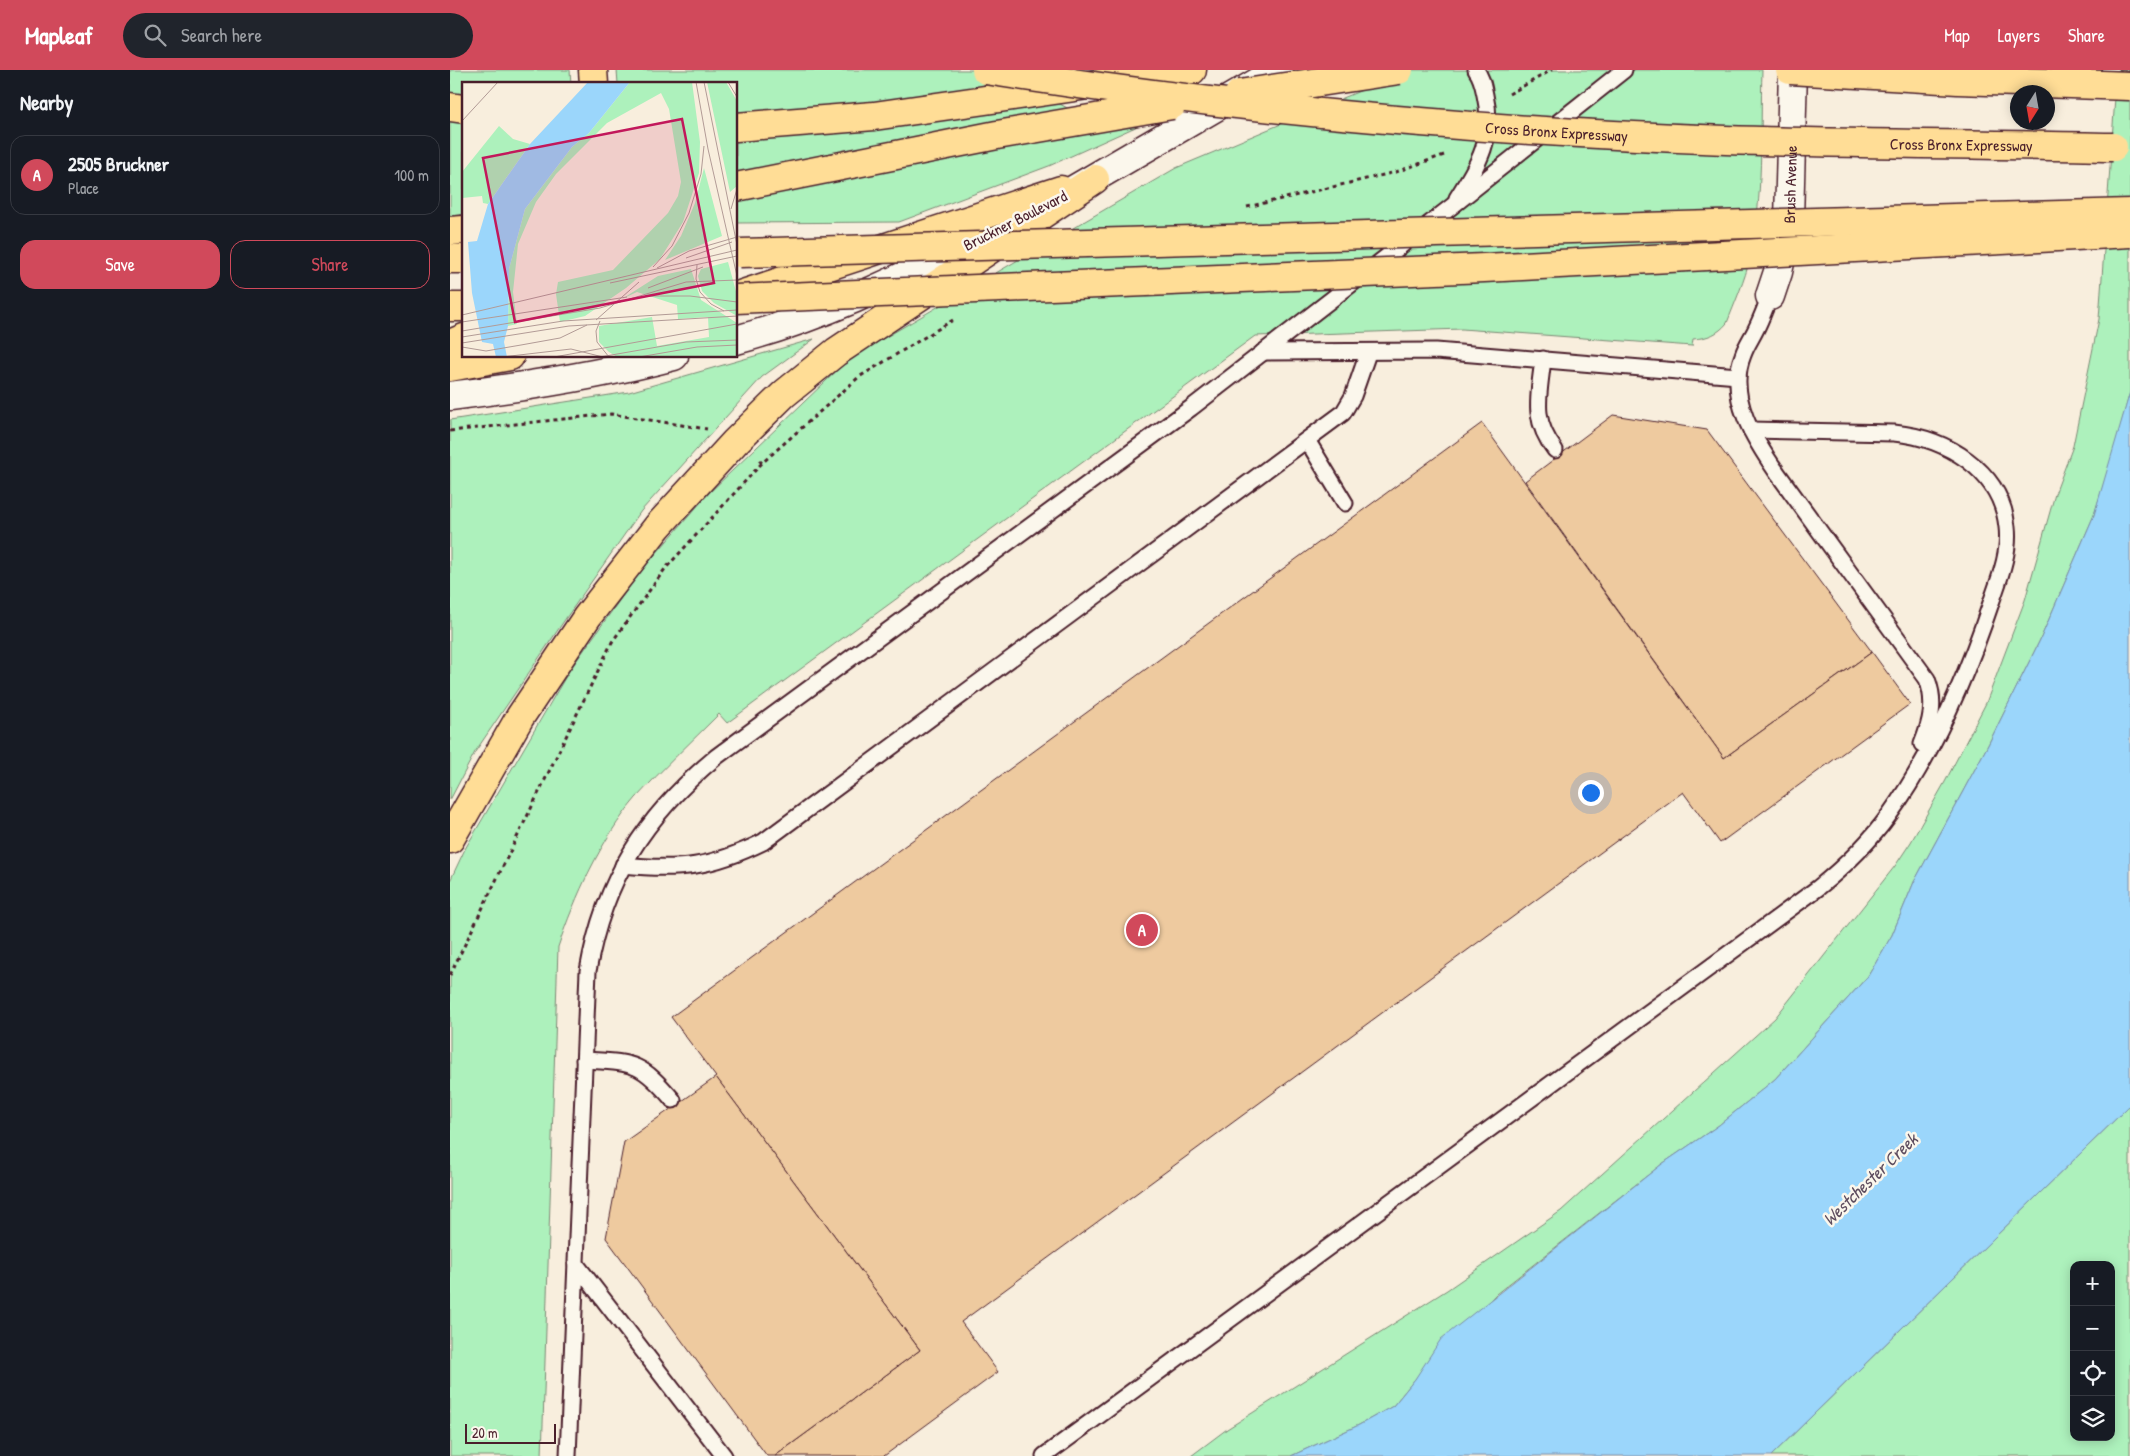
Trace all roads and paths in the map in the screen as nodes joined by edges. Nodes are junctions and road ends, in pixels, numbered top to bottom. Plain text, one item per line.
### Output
1 (986, 70) edge
2 (1192, 70) edge
3 (1279, 70) edge
4 (1399, 70) edge
5 (1476, 70) edge
6 (1624, 70) edge
7 (1791, 70) edge
8 (2130, 86) edge
9 (738, 127) edge
10 (2130, 147) edge
11 (1095, 178) junction
12 (738, 187) edge
13 (1451, 207) junction
14 (2130, 213) edge
15 (2130, 233) edge
16 (738, 253) edge
17 (738, 296) edge
18 (1770, 296) joint
19 (738, 297) edge
20 (462, 339) edge
21 (738, 339) edge
22 (450, 344) edge
23 (1263, 352) junction
24 (1368, 353) junction
25 (499, 358) edge
26 (665, 358) edge
27 (1543, 360) junction
28 (450, 367) edge
29 (1738, 376) junction
30 (450, 396) edge
31 (711, 430) dead end
32 (1751, 430) junction
33 (450, 431) edge
34 (1307, 440) junction
35 (1555, 450) dead end
36 (762, 463) dead end
37 (1345, 503) dead end
38 (450, 839) edge
39 (623, 865) junction
40 (450, 975) edge
41 (584, 1060) junction
42 (673, 1100) dead end
43 (576, 1264) junction
44 (568, 1456) edge
45 (724, 1456) edge
46 (1036, 1456) edge
47 (1044, 1456) edge

1 - 10 highway, Cross Bronx Expressway, bridge
2 - 9 highway, bridge
3 - 11 main road, Bruckner Boulevard
4 - 12 highway, bridge
5 - 13 lane
6 - 13 lane
7 - 8 highway, bridge
7 - 18 main road, Brush Avenue
11 - 17 highway
11 - 21 main road, Bruckner Boulevard
11 - 38 highway
13 - 23 lane
14 - 16 highway, bridge
15 - 19 highway, bridge
18 - 29 lane
20 - 22 highway
23 - 24 lane
23 - 39 lane
24 - 27 lane
24 - 34 lane
25 - 28 highway
26 - 30 main road
27 - 29 lane
27 - 35 lane
29 - 32 lane
31 - 33 path
32 - 46 lane
32 - 47 lane
34 - 37 lane
34 - 39 lane
36 - 40 path
39 - 41 lane
41 - 42 lane
41 - 43 lane
43 - 44 lane
43 - 45 lane

